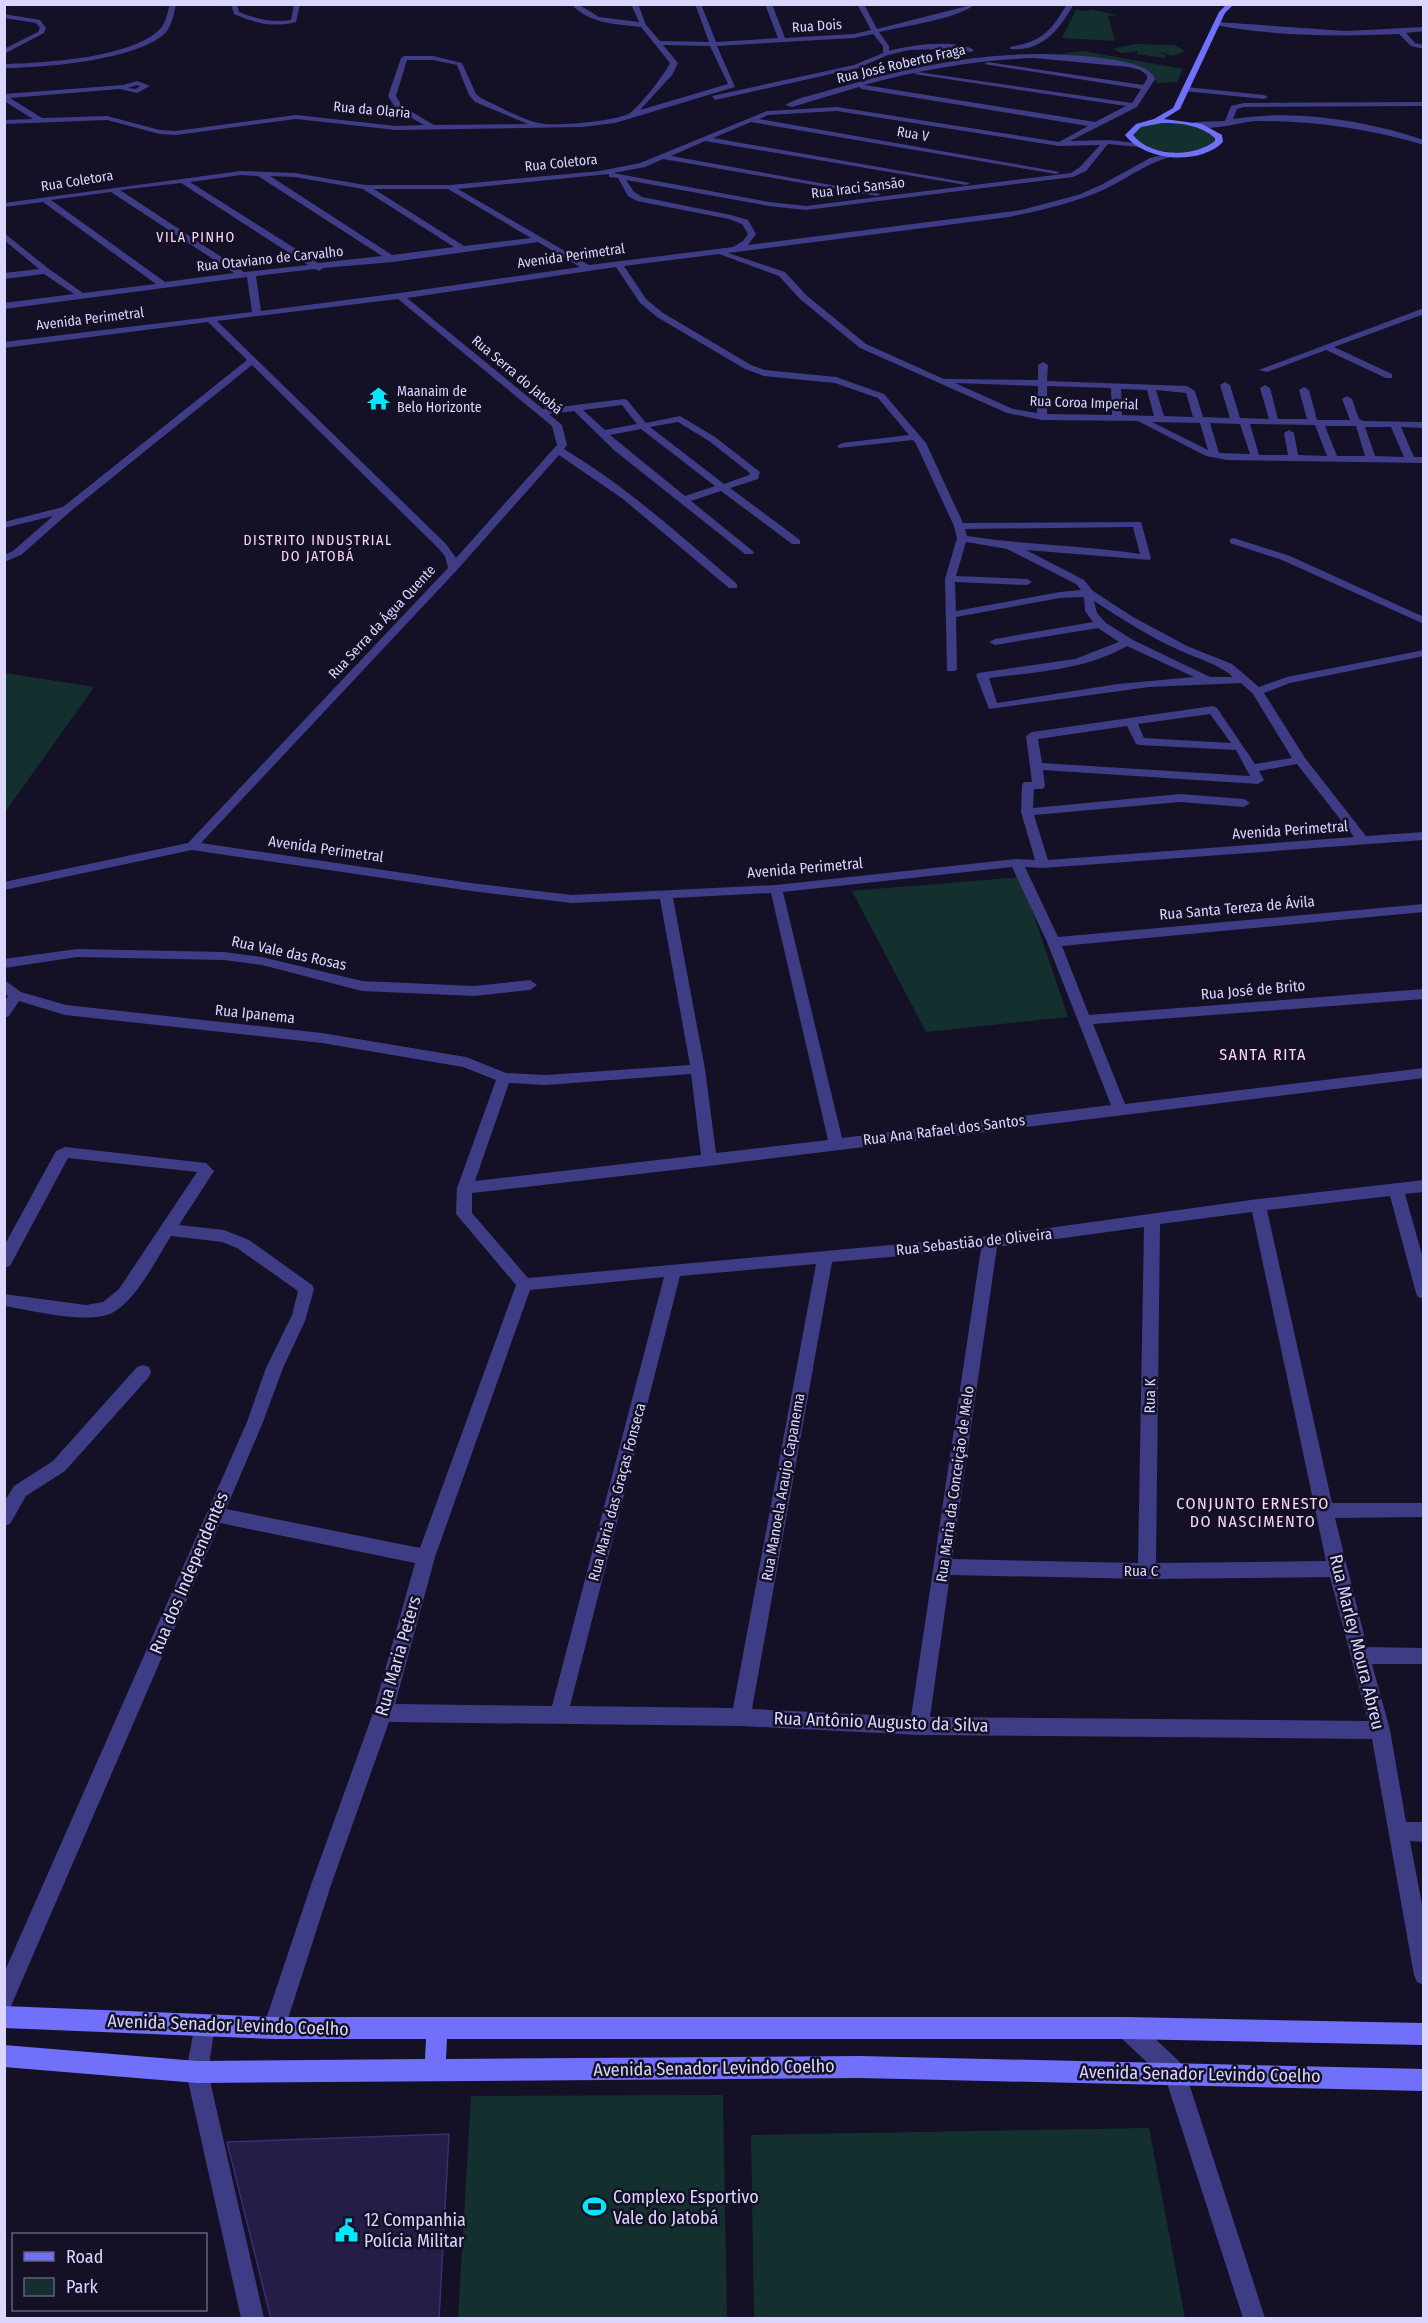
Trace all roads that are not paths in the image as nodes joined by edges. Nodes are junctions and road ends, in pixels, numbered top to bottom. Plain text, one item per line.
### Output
1 (173, 4) edge
2 (234, 4) edge
3 (297, 4) edge
4 (574, 4) edge
5 (634, 4) edge
6 (698, 4) edge
7 (768, 4) edge
8 (860, 4) edge
9 (948, 4) edge
10 (972, 4) edge
11 (1071, 4) edge
12 (1231, 4) edge
13 (954, 13) junction
14 (4, 16) edge
15 (1217, 24) junction
16 (643, 25) junction
17 (1424, 29) edge
18 (874, 31) junction
19 (1401, 32) junction
20 (783, 41) junction
21 (660, 43) junction
22 (713, 44) junction
23 (1424, 47) edge
24 (1003, 48) dead end
25 (984, 49) dead end
26 (971, 50) junction
27 (4, 52) edge
28 (886, 54) junction
29 (972, 60) junction
30 (4, 66) edge
31 (909, 72) junction
32 (853, 86) junction
33 (123, 87) dead end
34 (1146, 88) junction
35 (1186, 89) junction
36 (4, 96) edge
37 (676, 102) junction
38 (1323, 103) junction
39 (1424, 104) edge
40 (1134, 105) junction
41 (1176, 109) junction
42 (767, 113) junction
43 (633, 114) junction
44 (40, 120) junction
45 (748, 120) junction
46 (4, 122) edge
47 (1151, 122) junction
48 (1191, 123) junction
49 (1226, 124) junction
50 (538, 125) junction
51 (1097, 125) junction
52 (432, 127) junction
53 (1130, 131) junction
54 (1219, 137) junction
55 (705, 139) junction
56 (1108, 142) junction
57 (1059, 144) junction
58 (1424, 144) edge
59 (1137, 145) junction
60 (1171, 154) junction
61 (664, 157) junction
62 (1134, 168) junction
63 (257, 172) junction
64 (600, 173) junction
65 (1074, 175) junction
66 (620, 176) junction
67 (184, 181) junction
68 (983, 185) junction
69 (365, 187) junction
70 (450, 187) junction
71 (111, 189) junction
72 (893, 197) junction
73 (44, 200) junction
74 (4, 205) edge
75 (4, 235) edge
76 (538, 240) junction
77 (16, 245) junction
78 (4, 246) edge
79 (464, 249) junction
80 (733, 250) junction
81 (717, 252) junction
82 (393, 259) junction
83 (619, 265) junction
84 (319, 268) junction
85 (588, 268) junction
86 (46, 271) junction
87 (246, 275) junction
88 (4, 276) edge
89 (164, 285) junction
90 (400, 296) junction
91 (83, 297) junction
92 (4, 306) edge
93 (1424, 311) edge
94 (257, 313) junction
95 (210, 319) junction
96 (4, 345) edge
97 (1326, 347) junction
98 (251, 361) junction
99 (1043, 365) dead end
100 (1264, 370) dead end
101 (1389, 376) dead end
102 (939, 379) junction
103 (1041, 384) junction
104 (1225, 385) dead end
105 (1116, 386) junction
106 (1151, 387) junction
107 (1265, 388) dead end
108 (1304, 390) dead end
109 (1347, 399) dead end
110 (575, 407) junction
111 (541, 412) junction
112 (1041, 417) junction
113 (1117, 419) junction
114 (1140, 419) junction
115 (1160, 420) junction
116 (1202, 420) junction
117 (1240, 421) junction
118 (1274, 421) junction
119 (1316, 422) junction
120 (1357, 422) junction
121 (1394, 423) junction
122 (1424, 425) edge
123 (644, 427) junction
124 (1289, 433) dead end
125 (601, 434) junction
126 (916, 437) junction
127 (842, 446) dead end
128 (558, 450) junction
129 (1215, 455) junction
130 (1255, 456) junction
131 (1293, 457) junction
132 (1333, 458) junction
133 (1371, 459) junction
134 (1410, 459) junction
135 (1424, 460) edge
136 (723, 487) junction
137 (684, 500) junction
138 (68, 508) junction
139 (4, 525) edge
140 (959, 526) junction
141 (962, 538) junction
142 (1234, 541) dead end
143 (796, 542) dead end
144 (1010, 546) junction
145 (749, 552) dead end
146 (4, 559) edge
147 (453, 568) junction
148 (950, 579) junction
149 (1027, 582) dead end
150 (733, 586) dead end
151 (1089, 593) junction
152 (950, 615) junction
153 (1424, 621) edge
154 (1101, 624) junction
155 (1128, 641) junction
156 (995, 642) dead end
157 (1424, 653) edge
158 (951, 669) dead end
159 (1207, 679) junction
160 (1244, 680) junction
161 (1257, 692) junction
162 (1131, 722) junction
163 (1240, 747) junction
164 (1300, 760) junction
165 (1035, 766) junction
166 (1253, 768) junction
167 (1244, 803) dead end
168 (1027, 812) junction
169 (1424, 836) edge
170 (1364, 842) junction
171 (192, 846) junction
172 (1016, 863) junction
173 (1043, 864) junction
174 (4, 886) edge
175 (776, 889) junction
176 (666, 896) junction
177 (1424, 908) edge
178 (1054, 942) junction
179 (4, 964) edge
180 (4, 984) edge
181 (530, 985) dead end
182 (1424, 993) edge
183 (16, 995) junction
184 (4, 1012) edge
185 (1084, 1020) junction
186 (698, 1069) junction
187 (1424, 1074) edge
188 (504, 1078) junction
189 (1119, 1108) junction
190 (836, 1143) junction
191 (709, 1161) junction
192 (1424, 1186) edge
193 (465, 1188) junction
194 (1396, 1189) junction
195 (1258, 1205) junction
196 (1152, 1221) junction
197 (166, 1229) junction
198 (990, 1242) junction
199 (825, 1258) junction
200 (4, 1262) edge
201 (674, 1270) junction
202 (524, 1284) junction
203 (1424, 1293) edge
204 (4, 1300) edge
205 (143, 1372) dead end
206 (12, 1489) edge
207 (1424, 1510) edge
208 (1326, 1511) junction
209 (215, 1514) junction
210 (4, 1519) edge
211 (426, 1557) junction
212 (944, 1567) junction
213 (1338, 1569) junction
214 (1147, 1571) junction
215 (1361, 1655) junction
216 (1424, 1656) edge
217 (383, 1713) junction
218 (559, 1714) junction
219 (741, 1717) junction
220 (919, 1726) junction
221 (1380, 1730) junction
222 (1397, 1831) junction
223 (1424, 1832) edge
224 (1424, 1975) edge
225 (4, 1999) edge
226 (4, 2017) edge
227 (204, 2026) junction
228 (274, 2028) junction
229 (437, 2028) junction
230 (1127, 2028) junction
231 (1424, 2034) edge
232 (4, 2056) edge
233 (435, 2071) junction
234 (197, 2072) junction
235 (1176, 2073) junction
236 (1424, 2080) edge
237 (253, 2319) edge
238 (1254, 2319) edge

1 - 30 street
2 - 3 street
4 - 16 street
5 - 16 street
6 - 22 street
7 - 20 street
8 - 18 street
9 - 13 street
10 - 13 street, Rua Dois
11 - 24 street
12 - 15 street
13 - 18 street, Rua Dois
14 - 27 street
15 - 19 street
15 - 35 street
16 - 21 street
17 - 19 street
18 - 20 street, Rua Dois
18 - 28 street
19 - 23 street
20 - 22 street, Rua Dois
21 - 22 street, Rua Dois
21 - 43 street
22 - 37 street, Rua da Olaria
25 - 26 street
26 - 28 street
26 - 29 street
28 - 37 street
29 - 31 street, Rua José Roberto Fraga
29 - 34 street
29 - 34 street, Rua José Roberto Fraga
31 - 32 street, Rua José Roberto Fraga
31 - 40 street
32 - 42 street, Rua José Roberto Fraga
32 - 51 street
33 - 36 street
34 - 40 street
35 - 38 street
35 - 41 street
36 - 44 street
37 - 43 street, Rua da Olaria
38 - 39 street
38 - 49 street
40 - 51 street
41 - 47 street
41 - 48 street
42 - 45 street, Rua Coletora
42 - 57 street, Rua Coletora
43 - 50 street, Rua da Olaria
44 - 46 street, Rua da Olaria
44 - 52 street, Rua da Olaria
45 - 55 street, Rua Coletora
45 - 65 street, Rua V
47 - 48 street
47 - 53 street
48 - 49 street
48 - 54 street
49 - 54 street
49 - 58 street
50 - 52 street, Rua da Olaria
50 - 52 street
51 - 57 street
53 - 56 street, Rua Coletora
53 - 59 street
54 - 60 street
55 - 61 street, Rua Coletora
55 - 68 street
56 - 57 street, Rua Coletora
56 - 59 street, Rua Coletora
56 - 65 street
59 - 60 street
59 - 62 street
60 - 62 street, Avenida Perimetral
61 - 64 street, Rua Coletora
61 - 72 street
62 - 80 street, Avenida Perimetral
63 - 67 street, Rua Coletora
63 - 69 street, Rua Coletora
63 - 82 street
64 - 66 street, Rua Iraci Sansão
64 - 70 street, Rua Coletora
65 - 68 street, Rua Iraci Sansão
66 - 72 street, Rua Iraci Sansão
66 - 80 street
67 - 71 street, Rua Coletora
67 - 84 street
68 - 72 street, Rua Iraci Sansão
69 - 70 street, Rua Coletora
69 - 79 street
70 - 76 street
71 - 73 street, Rua Coletora
71 - 87 street
73 - 74 street, Rua Coletora
73 - 89 street
75 - 77 street
76 - 79 street, Rua Otaviano de Carvalho
76 - 85 street
77 - 78 street
77 - 86 street
79 - 82 street, Rua Otaviano de Carvalho
80 - 81 street, Avenida Perimetral
81 - 83 street, Avenida Perimetral
81 - 102 street, Rua Coroa Imperial
82 - 84 street, Rua Otaviano de Carvalho
83 - 85 street, Avenida Perimetral
83 - 126 street
84 - 87 street, Rua Otaviano de Carvalho
85 - 90 street, Avenida Perimetral
86 - 88 street
86 - 91 street
87 - 89 street, Rua Otaviano de Carvalho
87 - 94 street
89 - 91 street, Rua Otaviano de Carvalho
90 - 94 street, Avenida Perimetral
90 - 111 street, Rua Serra do Jatobá
91 - 92 street, Rua Otaviano de Carvalho
93 - 97 street
94 - 95 street, Avenida Perimetral
95 - 96 street, Avenida Perimetral
95 - 98 street, Rua Serra da Água Quente
97 - 100 street
97 - 101 street
98 - 138 street
98 - 147 street, Rua Serra da Água Quente
99 - 103 street
102 - 103 street
102 - 112 street, Rua Coroa Imperial
103 - 105 street
103 - 112 street
104 - 117 street
105 - 106 street
105 - 113 street
106 - 115 street
106 - 116 street
107 - 118 street
108 - 119 street
109 - 120 street
110 - 111 street
110 - 123 street
110 - 125 street
111 - 128 street, Rua Serra do Jatobá
112 - 113 street, Rua Coroa Imperial
113 - 114 street, Rua Coroa Imperial
114 - 115 street, Rua Coroa Imperial
114 - 129 street
115 - 116 street, Rua Coroa Imperial
116 - 117 street, Rua Coroa Imperial
116 - 129 street
117 - 118 street, Rua Coroa Imperial
117 - 130 street
118 - 119 street, Rua Coroa Imperial
119 - 120 street, Rua Coroa Imperial
119 - 132 street
120 - 121 street, Rua Coroa Imperial
120 - 133 street
121 - 122 street, Rua Coroa Imperial
121 - 134 street
123 - 125 street
123 - 136 street
123 - 136 street
124 - 131 street
125 - 137 street
126 - 127 street
126 - 140 street
128 - 147 street
128 - 150 street
129 - 130 street
130 - 131 street
131 - 132 street
132 - 133 street
133 - 134 street
134 - 135 street
136 - 137 street
136 - 143 street
137 - 145 street
138 - 139 street
138 - 146 street
140 - 141 street
140 - 144 street
141 - 144 street
141 - 148 street
142 - 153 street
144 - 151 street
147 - 171 street, Rua Serra da Água Quente
148 - 149 street
148 - 152 street
151 - 152 street
151 - 154 street
151 - 160 street
152 - 158 street
154 - 155 street
154 - 156 street
155 - 159 street
155 - 159 street
157 - 161 street
159 - 160 street
160 - 161 street
161 - 164 street
162 - 163 street
162 - 163 street
162 - 165 street
163 - 166 street
164 - 166 street
164 - 170 street
165 - 166 street
165 - 168 street
167 - 168 street
168 - 173 street
169 - 170 street, Avenida Perimetral
170 - 173 street, Avenida Perimetral
171 - 174 street
171 - 176 street, Avenida Perimetral
172 - 173 street, Avenida Perimetral
172 - 175 street, Avenida Perimetral
172 - 178 street
175 - 176 street, Avenida Perimetral
175 - 190 street
176 - 186 street
177 - 178 street, Rua Santa Tereza de Ávila
178 - 185 street
179 - 181 street, Rua Vale das Rosas
180 - 183 street, Rua Ipanema
182 - 185 street, Rua José de Brito
183 - 184 street
183 - 188 street, Rua Ipanema
185 - 189 street
186 - 188 street
186 - 191 street
187 - 189 street, Rua Ana Rafael dos Santos
188 - 193 street
189 - 190 street, Rua Ana Rafael dos Santos
190 - 191 street, Rua Ana Rafael dos Santos
191 - 193 street, Rua Ana Rafael dos Santos
192 - 194 street, Rua Sebastião de Oliveira
193 - 202 street
194 - 195 street, Rua Sebastião de Oliveira
194 - 203 street
195 - 196 street, Rua Sebastião de Oliveira
195 - 208 street, Rua Marley Moura Abreu
196 - 198 street, Rua Sebastião de Oliveira
196 - 214 street, Rua K
197 - 200 street
197 - 204 street
197 - 209 street, Rua dos Independentes
198 - 199 street, Rua Sebastião de Oliveira
198 - 212 street, Rua Maria da Conceição de Melo
199 - 201 street, Rua Sebastião de Oliveira
199 - 219 street, Rua Manoela Araujo Capanema
201 - 202 street, Rua Sebastião de Oliveira
201 - 218 street, Rua Maria das Graças Fonseca
202 - 211 street, Rua Maria Peters
205 - 206 street
206 - 210 street
207 - 208 street
208 - 213 street, Rua Marley Moura Abreu
209 - 211 street
209 - 225 street, Rua dos Independentes
211 - 217 street, Rua Maria Peters
212 - 214 street, Rua C
212 - 220 street, Rua Maria da Conceição de Melo
213 - 214 street, Rua C
213 - 215 street, Rua Marley Moura Abreu
215 - 216 street
215 - 221 street, Rua Marley Moura Abreu
217 - 218 street, Rua Antônio Augusto da Silva
217 - 228 street, Rua Maria Peters
218 - 219 street, Rua Antônio Augusto da Silva
219 - 220 street, Rua Antônio Augusto da Silva
220 - 221 street, Rua Antônio Augusto da Silva
221 - 222 street, Rua Marley Moura Abreu
222 - 223 street
222 - 224 street, Rua Marley Moura Abreu
226 - 227 street, Avenida Senador Levindo Coelho
227 - 228 street, Avenida Senador Levindo Coelho
227 - 234 street
228 - 229 street, Avenida Senador Levindo Coelho
229 - 230 street, Avenida Senador Levindo Coelho
229 - 233 street
230 - 231 street, Avenida Senador Levindo Coelho
230 - 235 street
232 - 234 street, Avenida Senador Levindo Coelho
233 - 234 street, Avenida Senador Levindo Coelho
233 - 235 street, Avenida Senador Levindo Coelho
234 - 237 street
235 - 236 street, Avenida Senador Levindo Coelho
235 - 238 street

